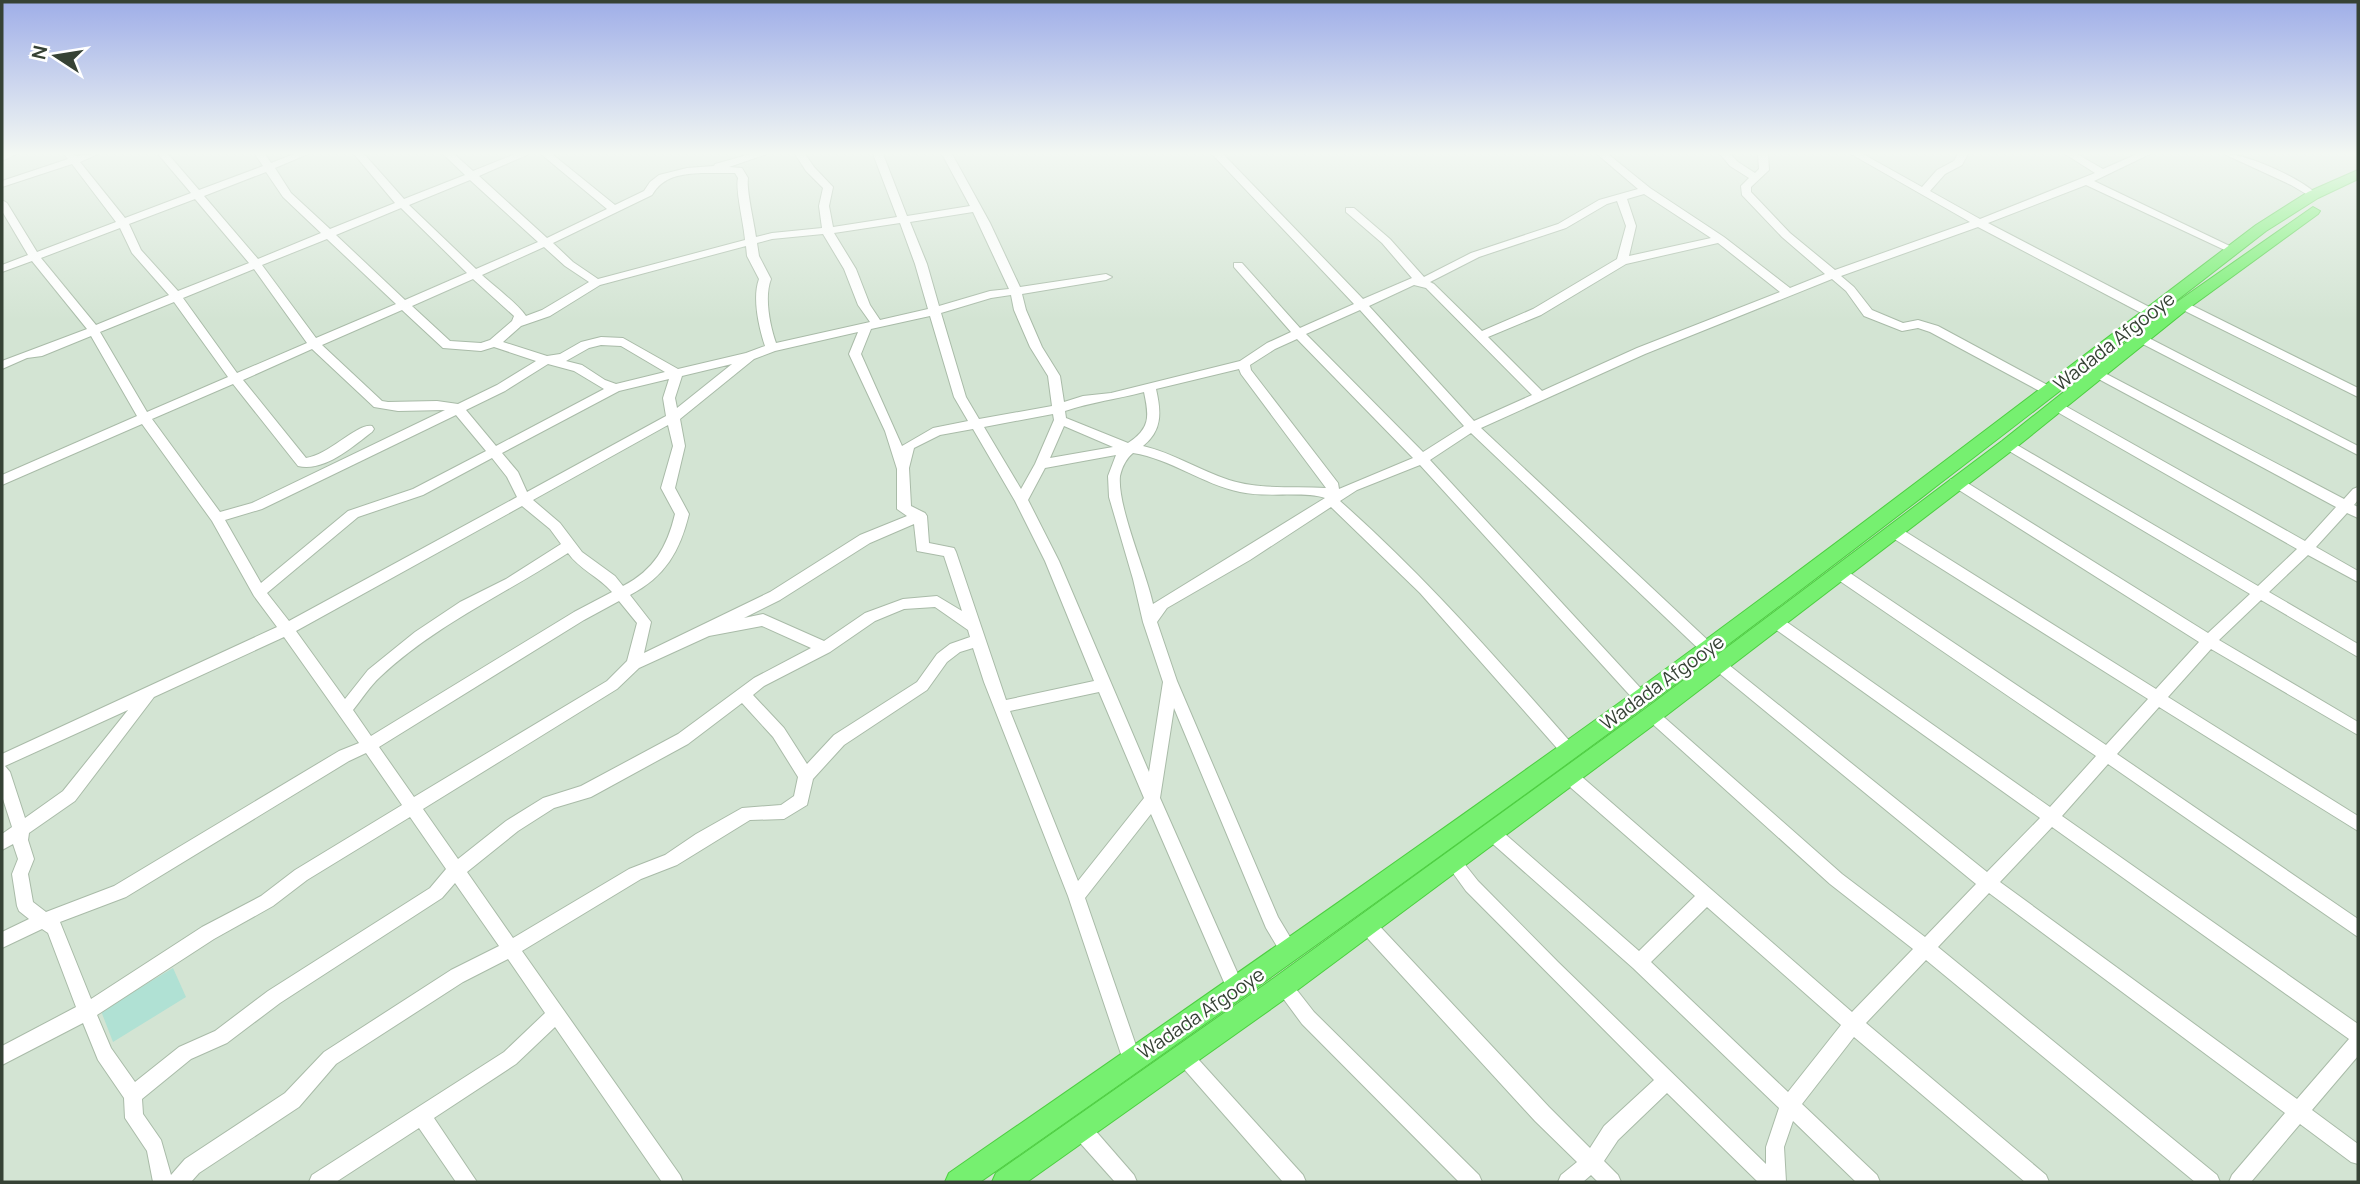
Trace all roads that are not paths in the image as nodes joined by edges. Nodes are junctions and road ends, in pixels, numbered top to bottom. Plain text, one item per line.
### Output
1 (6, 209) edge
2 (112, 209) edge
3 (159, 209) edge
4 (208, 209) edge
5 (302, 209) edge
6 (389, 209) edge
7 (408, 209) edge
8 (508, 209) edge
9 (611, 209) edge
10 (747, 209) edge
11 (825, 209) edge
12 (901, 209) edge
13 (969, 209) edge
14 (977, 209) edge
15 (1270, 209) edge
16 (1591, 209) edge
17 (1625, 209) edge
18 (1675, 209) edge
19 (1761, 209) edge
20 (1954, 209) edge
21 (2014, 209) edge
22 (2146, 209) edge
23 (2292, 209) edge
24 (2315, 209) edge
25 (1350, 210) dead end
26 (905, 220) junction
27 (123, 223) junction
28 (1979, 223) junction
29 (827, 231) junction
30 (328, 235) junction
31 (1720, 239) junction
32 (751, 242) junction
33 (545, 243) junction
34 (2233, 250) junction
35 (35, 258) junction
36 (1622, 261) junction
37 (256, 264) junction
38 (1238, 265) dead end
39 (2, 269) edge
40 (475, 273) junction
41 (1832, 275) junction
42 (1106, 276) dead end
43 (1422, 282) junction
44 (596, 283) junction
45 (1016, 291) junction
46 (1788, 292) junction
47 (175, 295) junction
48 (1360, 304) junction
49 (403, 305) junction
50 (2183, 305) junction
51 (935, 311) junction
52 (2151, 313) junction
53 (517, 323) junction
54 (872, 325) junction
55 (93, 329) junction
56 (1299, 334) junction
57 (1480, 336) junction
58 (2141, 338) junction
59 (313, 342) junction
60 (494, 343) junction
61 (772, 348) junction
62 (750, 356) junction
63 (547, 360) junction
64 (1244, 364) junction
65 (2, 365) edge
66 (2098, 373) junction
67 (677, 374) junction
68 (235, 378) junction
69 (1149, 386) junction
70 (615, 388) junction
71 (2358, 393) edge
72 (1540, 396) junction
73 (2053, 398) junction
74 (457, 408) junction
75 (1059, 414) junction
76 (674, 417) junction
77 (145, 419) junction
78 (976, 425) junction
79 (1472, 427) junction
80 (368, 429) dead end
81 (2008, 444) junction
82 (1130, 448) junction
83 (493, 451) junction
84 (2358, 451) edge
85 (1422, 459) junction
86 (1041, 464) junction
87 (903, 469) junction
88 (2, 480) edge
89 (1956, 482) junction
90 (2358, 492) edge
91 (1333, 497) junction
92 (525, 500) junction
93 (1021, 500) junction
94 (2352, 509) edge
95 (920, 516) junction
96 (217, 518) junction
97 (1893, 531) junction
98 (569, 546) junction
99 (2306, 548) junction
100 (1839, 573) junction
101 (2358, 576) edge
102 (259, 592) junction
103 (2258, 593) junction
104 (622, 594) junction
105 (1150, 622) junction
106 (1776, 622) junction
107 (287, 629) junction
108 (706, 631) junction
109 (976, 634) junction
110 (2209, 641) junction
111 (825, 648) junction
112 (2358, 652) edge
113 (1714, 657) junction
114 (634, 664) junction
115 (1170, 681) junction
116 (1103, 685) junction
117 (150, 693) junction
118 (742, 695) junction
119 (2158, 697) junction
120 (1001, 707) junction
121 (1646, 707) junction
122 (345, 710) junction
123 (2358, 729) edge
124 (369, 745) junction
125 (1568, 750) junction
126 (2106, 754) junction
127 (2, 761) edge
128 (2, 772) edge
129 (1568, 775) junction
130 (806, 776) junction
131 (1152, 801) junction
132 (412, 807) junction
133 (2050, 818) junction
134 (2358, 824) edge
135 (22, 831) junction
136 (1492, 832) junction
137 (2, 842) edge
138 (1453, 862) junction
139 (456, 870) junction
140 (1988, 883) junction
141 (1076, 896) junction
142 (1706, 897) junction
143 (42, 921) junction
144 (1366, 924) junction
145 (2358, 929) edge
146 (2, 940) edge
147 (1924, 947) junction
148 (510, 948) junction
149 (1290, 953) junction
150 (1639, 962) junction
151 (1283, 986) junction
152 (1236, 989) junction
153 (85, 1012) junction
154 (556, 1014) junction
155 (1853, 1024) junction
156 (2358, 1035) edge
157 (2358, 1042) edge
158 (1183, 1055) junction
159 (2, 1056) edge
160 (1132, 1060) junction
161 (1667, 1080) junction
162 (134, 1095) junction
163 (1788, 1107) junction
164 (2299, 1110) junction
165 (422, 1116) junction
166 (1080, 1128) junction
167 (2358, 1155) edge
168 (1592, 1162) junction
169 (163, 1182) edge
170 (178, 1182) edge
171 (319, 1182) edge
172 (467, 1182) edge
173 (673, 1182) edge
174 (958, 1182) edge
175 (1005, 1182) edge
176 (1126, 1182) edge
177 (1296, 1182) edge
178 (1472, 1182) edge
179 (1568, 1182) edge
180 (1611, 1182) edge
181 (1773, 1182) edge
182 (1870, 1182) edge
183 (2039, 1182) edge
184 (2210, 1182) edge
185 (2239, 1182) edge

1 - 35 street
2 - 27 street
3 - 27 street
4 - 37 street
5 - 30 street
6 - 30 street
7 - 40 street
8 - 33 street
9 - 33 street
10 - 32 street
11 - 29 street
12 - 26 street
13 - 26 street
14 - 45 street
15 - 48 street
16 - 43 street
17 - 36 street
18 - 31 street
19 - 41 street
20 - 28 street
21 - 28 street
22 - 34 street
23 - 34 highway, Wadada Afgooye
24 - 50 highway, Wadada Afgooye
25 - 43 street
26 - 29 street
26 - 51 street
27 - 35 street
27 - 47 street
28 - 41 street
28 - 52 street
29 - 32 street
29 - 54 street
30 - 37 street
30 - 49 street
31 - 36 street
31 - 46 street
32 - 44 street
32 - 61 street
33 - 40 street
33 - 44 street
34 - 52 highway, Wadada Afgooye
35 - 39 street
35 - 55 street
36 - 57 street
37 - 47 street
37 - 59 street
38 - 56 street
40 - 49 street
40 - 53 street
41 - 46 street
41 - 73 street
42 - 45 street
43 - 48 street
43 - 57 street
44 - 53 street
45 - 51 street
45 - 75 street
46 - 72 street
47 - 55 street
47 - 68 street
48 - 56 street
48 - 79 street
49 - 59 street
49 - 60 street
50 - 58 highway, Wadada Afgooye
50 - 71 street
51 - 54 street
51 - 78 street
52 - 73 highway, Wadada Afgooye
53 - 60 street
54 - 61 street
54 - 87 street
55 - 65 street
55 - 77 street
56 - 64 street
56 - 85 street
57 - 72 street
58 - 66 highway, Wadada Afgooye
58 - 84 street
59 - 68 street
59 - 74 street
60 - 63 street
61 - 62 street
62 - 67 street
62 - 76 street
63 - 67 street
63 - 70 street
63 - 74 street
64 - 69 street
64 - 91 street
66 - 73 highway, Wadada Afgooye
66 - 94 street
67 - 70 street
67 - 76 street
68 - 77 street
68 - 80 street
69 - 75 street
69 - 82 street
70 - 83 street
72 - 79 street
73 - 81 highway, Wadada Afgooye
73 - 99 street
73 - 113 highway, Wadada Afgooye
74 - 83 street
74 - 96 street
75 - 78 street
75 - 82 street
75 - 86 street
76 - 92 street
76 - 104 street
77 - 88 street
77 - 96 street
78 - 87 street
78 - 93 street
79 - 85 street
79 - 113 street
81 - 89 highway, Wadada Afgooye
81 - 103 street
82 - 86 street
82 - 91 street
82 - 105 street
83 - 92 street
83 - 102 street
85 - 91 street
85 - 121 street
86 - 93 street
87 - 95 street
89 - 97 highway, Wadada Afgooye
89 - 110 street
90 - 94 street
91 - 105 street
91 - 125 street
92 - 98 street
92 - 107 street
93 - 116 street
94 - 99 street
95 - 108 street
95 - 109 street
96 - 102 street
97 - 100 highway, Wadada Afgooye
97 - 119 street
98 - 104 street
98 - 122 street
99 - 101 street
99 - 103 street
100 - 106 highway, Wadada Afgooye
100 - 126 street
102 - 107 street
103 - 110 street
103 - 112 street
104 - 114 street
104 - 124 street
105 - 115 street
106 - 113 highway, Wadada Afgooye
106 - 133 street
107 - 117 street
107 - 122 street
108 - 111 street
108 - 114 street
109 - 111 street
109 - 120 street
109 - 130 street
110 - 119 street
110 - 123 street
111 - 118 street
113 - 121 highway, Wadada Afgooye
113 - 140 street
114 - 132 street
115 - 131 street
115 - 149 street
116 - 120 street
116 - 131 street
117 - 127 street
117 - 135 street
118 - 130 street
118 - 139 street
119 - 126 street
119 - 134 street
120 - 141 street
121 - 125 highway, Wadada Afgooye
121 - 129 highway, Wadada Afgooye
121 - 147 street
122 - 124 street
124 - 132 street
124 - 143 street
125 - 149 highway, Wadada Afgooye
126 - 133 street
126 - 145 street
128 - 135 street
129 - 136 highway, Wadada Afgooye
129 - 142 street
130 - 148 street
131 - 141 street
131 - 152 street
132 - 139 street
132 - 153 street
133 - 140 street
133 - 156 street
135 - 137 street
135 - 143 street
136 - 138 highway, Wadada Afgooye
136 - 150 street
138 - 144 highway, Wadada Afgooye
138 - 161 street
139 - 148 street
139 - 162 street
140 - 147 street
140 - 164 street
141 - 160 street
142 - 150 street
142 - 155 street
143 - 146 street
143 - 153 street
144 - 151 highway, Wadada Afgooye
144 - 168 street
147 - 155 street
147 - 184 street
148 - 154 street
148 - 170 street
149 - 152 highway, Wadada Afgooye
150 - 163 street
151 - 158 highway, Wadada Afgooye
151 - 178 street
152 - 160 highway, Wadada Afgooye
153 - 159 street
153 - 162 street
154 - 165 street
154 - 173 street
155 - 163 street
155 - 183 street
157 - 164 street
158 - 166 highway, Wadada Afgooye
158 - 177 street
160 - 174 highway, Wadada Afgooye
161 - 168 street
161 - 181 street
162 - 169 street
163 - 181 street
163 - 182 street
164 - 167 street
164 - 185 street
165 - 171 street
165 - 172 street
166 - 175 highway, Wadada Afgooye
166 - 176 street
168 - 179 street
168 - 180 street

